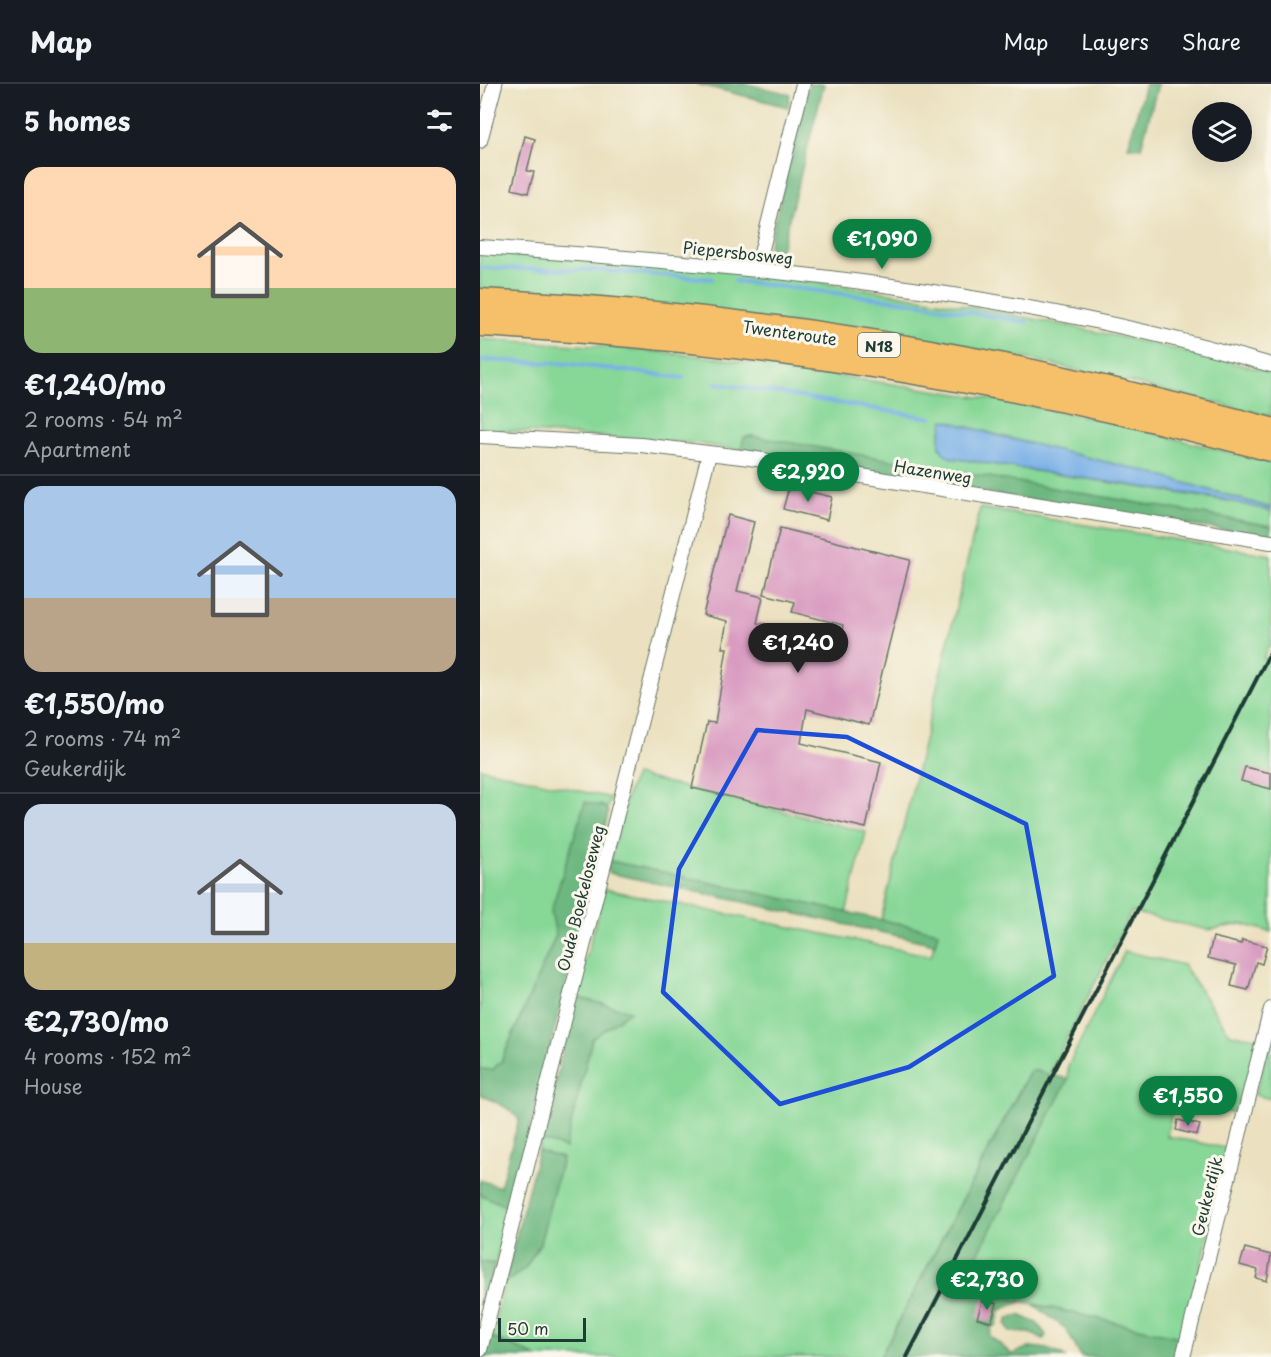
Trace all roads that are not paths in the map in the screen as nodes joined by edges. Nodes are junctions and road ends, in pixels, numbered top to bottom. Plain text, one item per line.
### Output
1 (495, 84) edge
2 (803, 84) edge
3 (480, 141) edge
4 (480, 247) edge
5 (757, 269) junction
6 (480, 301) edge
7 (480, 324) edge
8 (533, 327) junction
9 (480, 329) edge
10 (1271, 365) edge
11 (1271, 430) edge
12 (480, 436) edge
13 (1271, 449) edge
14 (709, 453) junction
15 (1271, 542) edge
16 (1271, 1009) edge
17 (480, 1350) edge
18 (1183, 1357) edge

1 - 3 street
2 - 5 street
4 - 5 street, Piepersbosweg
5 - 10 street, Piepersbosweg
6 - 11 highway, Twenteroute / N18
7 - 8 highway, Twenteroute / N18
8 - 9 highway, N18
8 - 13 highway, Twenteroute / N18
12 - 14 street, Hazenweg
14 - 15 street, Hazenweg
14 - 17 street, Oude Boekeloseweg
16 - 18 street, Geukerdijk

